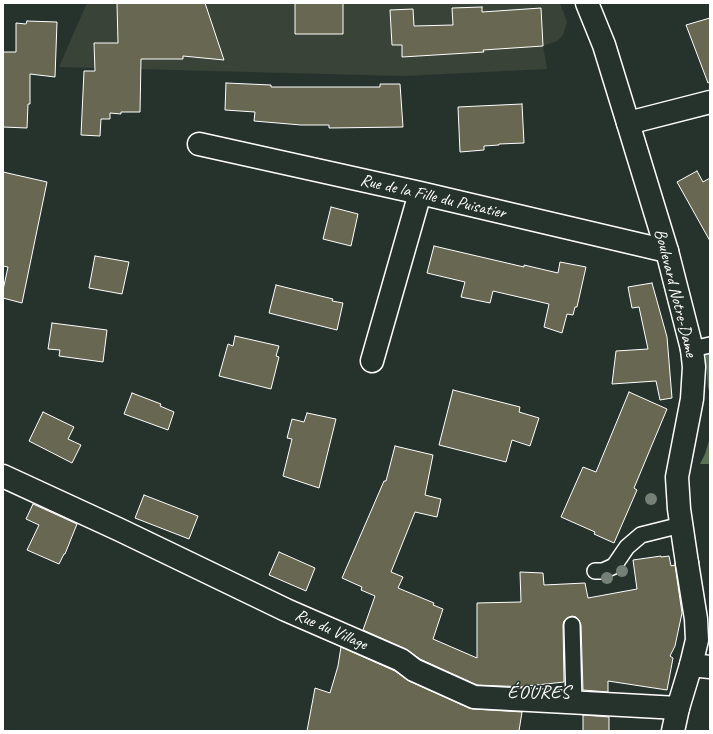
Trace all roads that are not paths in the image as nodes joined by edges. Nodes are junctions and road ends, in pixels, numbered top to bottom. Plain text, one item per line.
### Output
1 (587, 3) edge
2 (710, 102) edge
3 (628, 123) junction
4 (199, 144) dead end
5 (420, 193) junction
6 (666, 251) junction
7 (701, 347) edge
8 (372, 361) dead end
9 (3, 476) edge
10 (681, 525) junction
11 (595, 571) dead end
12 (572, 625) dead end
13 (700, 666) edge
14 (574, 702) junction
15 (678, 708) junction
16 (673, 731) edge

1 - 3 street, Boulevard Notre-Dame
2 - 3 street
3 - 6 street, Boulevard Notre-Dame
4 - 5 street, Rue de la Fille du Puisatier
5 - 6 street, Rue de la Fille du Puisatier
5 - 8 street
6 - 7 street, Boulevard Notre-Dame
7 - 10 street, Boulevard Notre-Dame
9 - 14 street, Rue du Village
10 - 11 lane
10 - 13 street, Boulevard Notre-Dame
12 - 14 lane
13 - 15 street, Boulevard Notre-Dame
14 - 15 street, Rue du Village
15 - 16 street, Boulevard Notre-Dame

